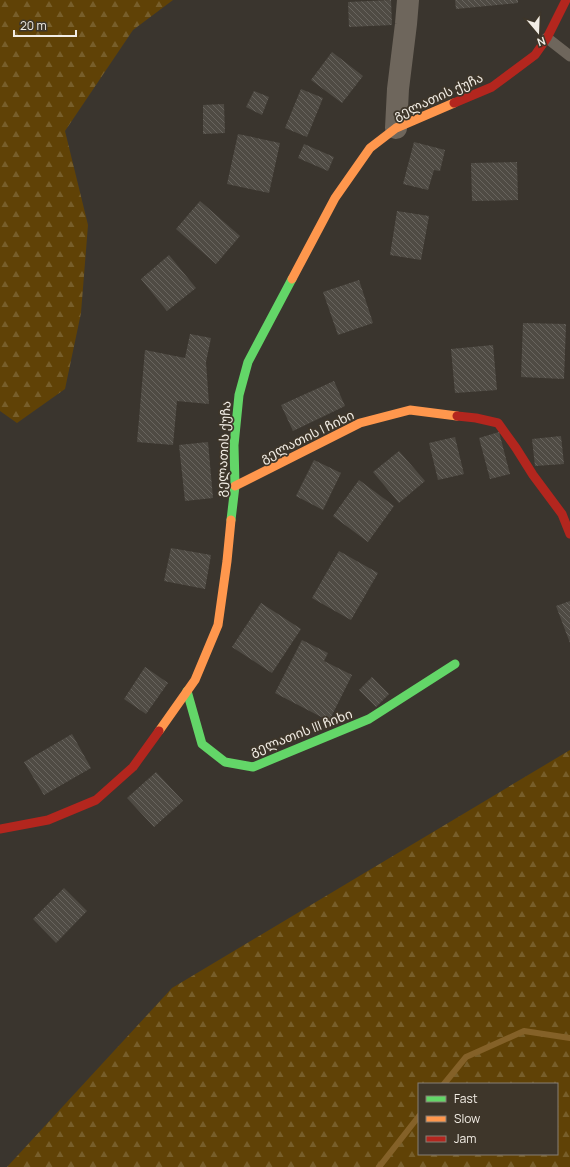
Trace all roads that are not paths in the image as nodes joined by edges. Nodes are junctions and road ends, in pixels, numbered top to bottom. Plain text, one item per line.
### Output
1 (408, 0) edge
2 (566, 0) edge
3 (547, 38) junction
4 (570, 56) edge
5 (396, 128) junction
6 (235, 486) junction
7 (570, 534) edge
8 (455, 664) dead end
9 (187, 691) junction
10 (0, 829) edge

1 - 5 street
2 - 3 main road, გელათის ქუჩა
3 - 4 lane
3 - 5 main road, გელათის ქუჩა
5 - 6 main road, გელათის ქუჩა
6 - 7 main road, გელათის I ჩიხი
6 - 9 main road, გელათის ქუჩა
8 - 9 main road, გელათის III ჩიხი
9 - 10 main road, გელათის ქუჩა

